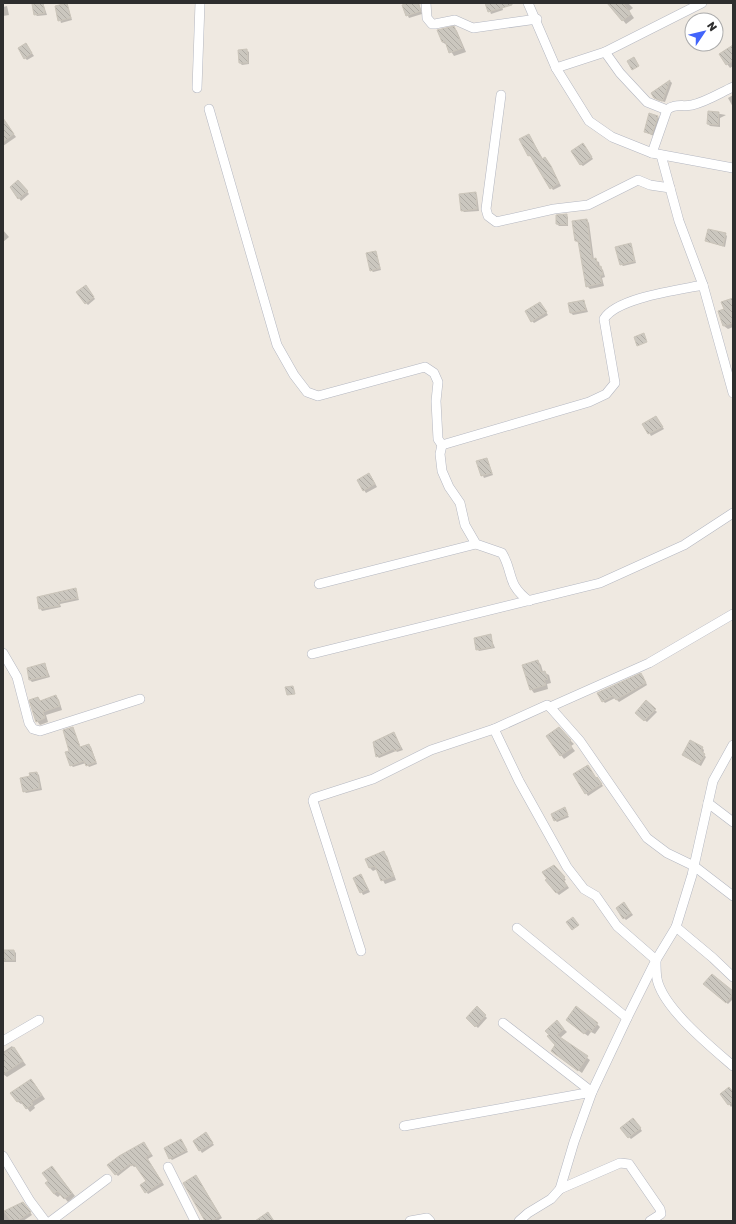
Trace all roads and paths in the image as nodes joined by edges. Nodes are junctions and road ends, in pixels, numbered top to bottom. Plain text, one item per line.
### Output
1 (200, 3) edge
2 (426, 3) edge
3 (528, 3) edge
4 (702, 3) edge
5 (537, 19) junction
6 (605, 52) junction
7 (556, 68) junction
8 (733, 87) edge
9 (197, 88) dead end
10 (501, 95) dead end
11 (209, 109) dead end
12 (667, 110) junction
13 (652, 153) junction
14 (661, 155) junction
15 (733, 168) edge
16 (670, 188) junction
17 (702, 284) junction
18 (733, 393) edge
19 (442, 445) junction
20 (733, 513) edge
21 (476, 544) junction
22 (319, 584) dead end
23 (529, 601) junction
24 (733, 614) edge
25 (3, 653) edge
26 (312, 654) dead end
27 (140, 699) dead end
28 (550, 707) junction
29 (494, 729) junction
30 (733, 745) edge
31 (708, 803) junction
32 (733, 822) edge
33 (694, 866) junction
34 (733, 896) edge
35 (676, 927) junction
36 (517, 928) dead end
37 (361, 951) dead end
38 (656, 960) junction
39 (733, 977) edge
40 (626, 1018) junction
41 (39, 1020) dead end
42 (503, 1023) dead end
43 (3, 1041) edge
44 (733, 1066) edge
45 (592, 1092) junction
46 (404, 1126) dead end
47 (3, 1156) edge
48 (168, 1167) dead end
49 (107, 1179) dead end
50 (560, 1189) junction
51 (45, 1221) edge
52 (51, 1221) edge
53 (195, 1221) edge
54 (410, 1221) edge
55 (430, 1221) edge
56 (519, 1221) edge
57 (650, 1221) edge

1 - 9 street
2 - 5 street
3 - 5 street
4 - 6 street
5 - 7 street
6 - 7 street
6 - 12 street
7 - 13 street
8 - 12 street
10 - 16 street
11 - 19 street
12 - 13 street
13 - 14 street
14 - 15 street
14 - 16 street
16 - 17 street
17 - 18 street
17 - 19 street
19 - 21 street
20 - 23 street
21 - 22 street
21 - 23 street
23 - 26 street
24 - 28 street
25 - 27 street
28 - 29 street
28 - 33 street
29 - 37 street
29 - 38 street
30 - 31 street
31 - 32 street
31 - 33 street
33 - 34 street
33 - 35 street
35 - 38 street
35 - 39 street
36 - 40 street
38 - 40 street
38 - 44 street
40 - 45 street
41 - 43 street
42 - 45 street
45 - 46 street
45 - 50 street
47 - 51 street
48 - 53 street
49 - 52 street
50 - 56 street
50 - 57 street
54 - 55 street

